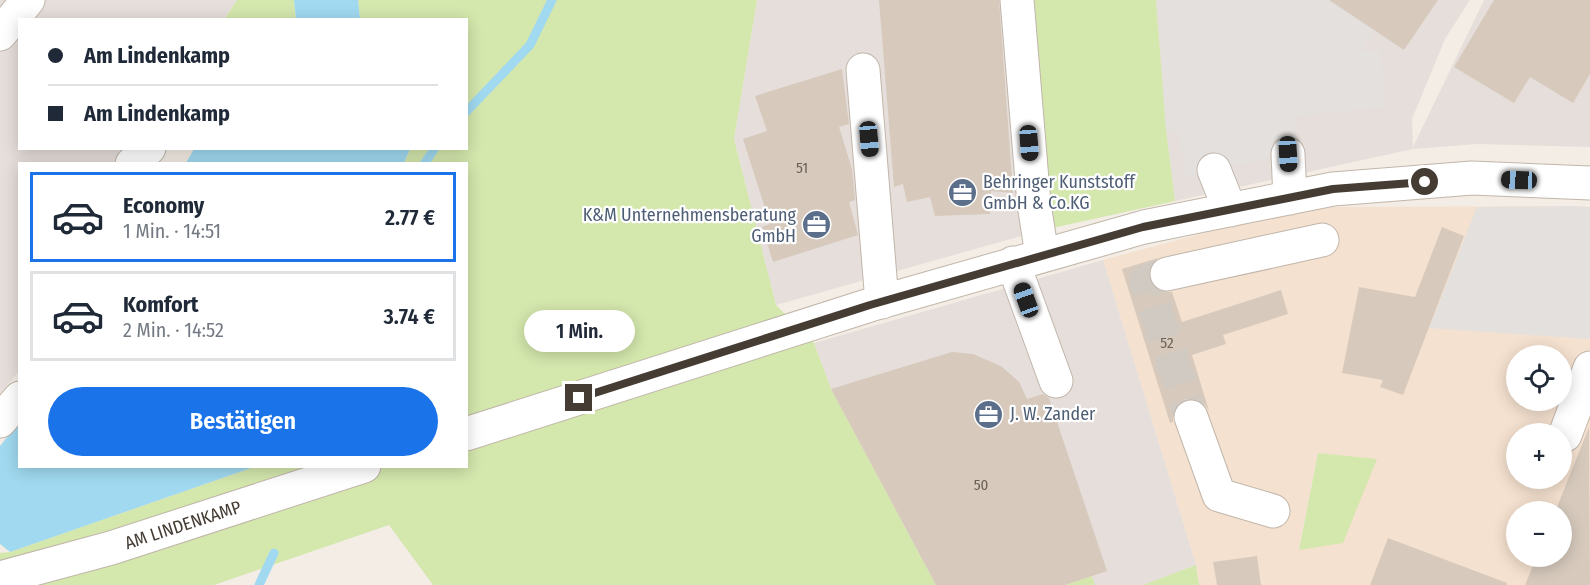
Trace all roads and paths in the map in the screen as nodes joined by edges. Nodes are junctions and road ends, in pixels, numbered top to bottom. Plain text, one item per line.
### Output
1 (28, 0) edge
2 (1017, 0) edge
3 (0, 34) edge
4 (863, 70) dead end
5 (149, 150) edge
6 (1288, 154) dead end
7 (134, 162) edge
8 (1215, 170) dead end
9 (1590, 183) edge
10 (1290, 198) junction
11 (1230, 210) junction
12 (1322, 240) dead end
13 (1028, 259) junction
14 (1167, 274) tunnel mouth
15 (882, 302) junction
16 (1590, 368) edge
17 (1056, 381) dead end
18 (18, 400) edge
19 (1191, 417) tunnel mouth
20 (0, 421) edge
21 (1569, 423) edge
22 (468, 433) edge
23 (358, 468) edge
24 (1273, 511) dead end
25 (0, 578) edge

1 - 3 street
2 - 13 street
4 - 15 street
5 - 7 street
6 - 10 street
8 - 11 street
9 - 10 street
10 - 11 street
11 - 13 street
12 - 14 street
13 - 15 street
13 - 17 street
15 - 22 street
16 - 21 street
18 - 20 street
19 - 24 street
23 - 25 street, AM LINDENKAMP

